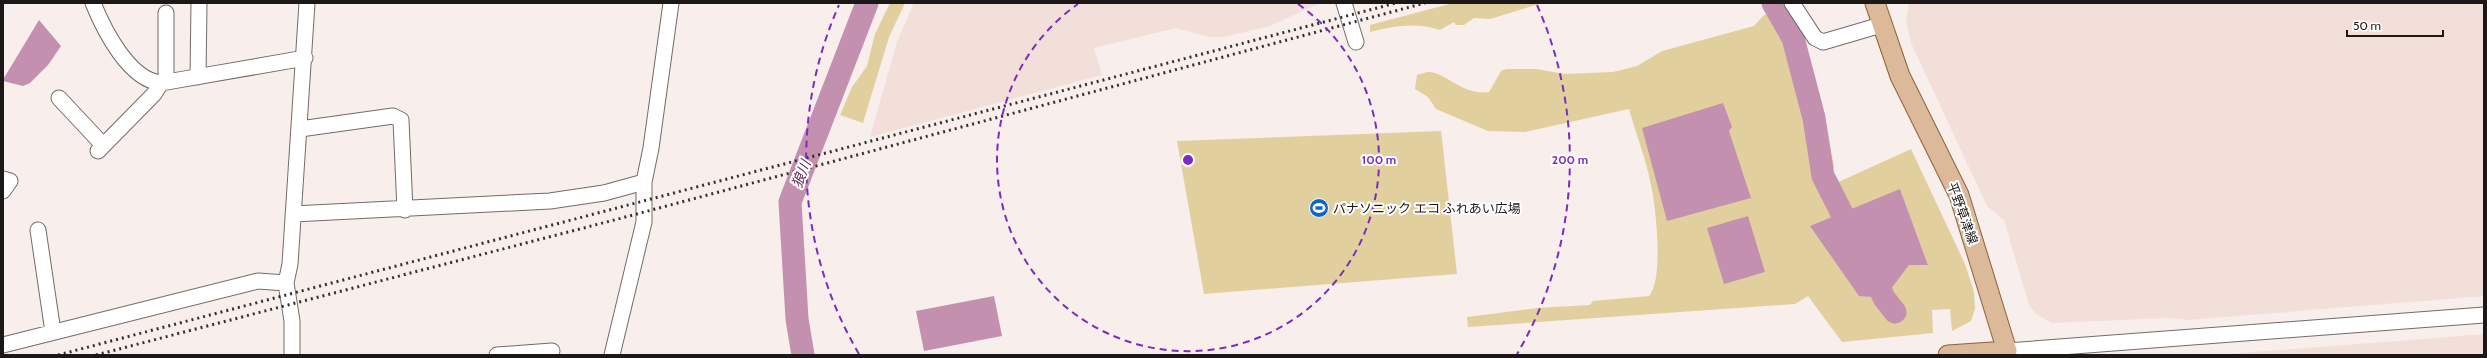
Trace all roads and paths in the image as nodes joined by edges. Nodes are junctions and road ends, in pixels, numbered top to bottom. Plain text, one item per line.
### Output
1 (94, 3) edge
2 (199, 3) edge
3 (307, 3) edge
4 (671, 3) edge
5 (1344, 3) edge
6 (1792, 3) edge
7 (1875, 3) edge
8 (166, 12) dead end
9 (1882, 24) junction
10 (1356, 42) dead end
11 (305, 58) junction
12 (198, 77) junction
13 (164, 83) junction
14 (59, 98) dead end
15 (300, 129) junction
16 (3, 179) edge
17 (644, 182) junction
18 (3, 191) edge
19 (404, 210) junction
20 (293, 214) junction
21 (38, 230) dead end
22 (286, 283) junction
23 (2484, 315) edge
24 (53, 332) junction
25 (3, 345) edge
26 (552, 351) dead end
27 (2007, 353) edge
28 (292, 355) edge
29 (506, 355) edge
30 (612, 355) edge
31 (1948, 355) edge

1 - 13 street
2 - 12 street
3 - 11 street
4 - 17 street
5 - 10 street
6 - 9 street
7 - 9 main road, 平野草津線
8 - 13 street
9 - 27 main road, 平野草津線
11 - 12 street
11 - 15 street
12 - 13 street
13 - 14 street
15 - 19 street
15 - 20 street
16 - 18 street
17 - 19 street
17 - 30 street
19 - 20 street
20 - 22 street
21 - 24 street
22 - 24 street
22 - 28 street
23 - 27 street
24 - 25 street
26 - 29 street
27 - 31 main road

